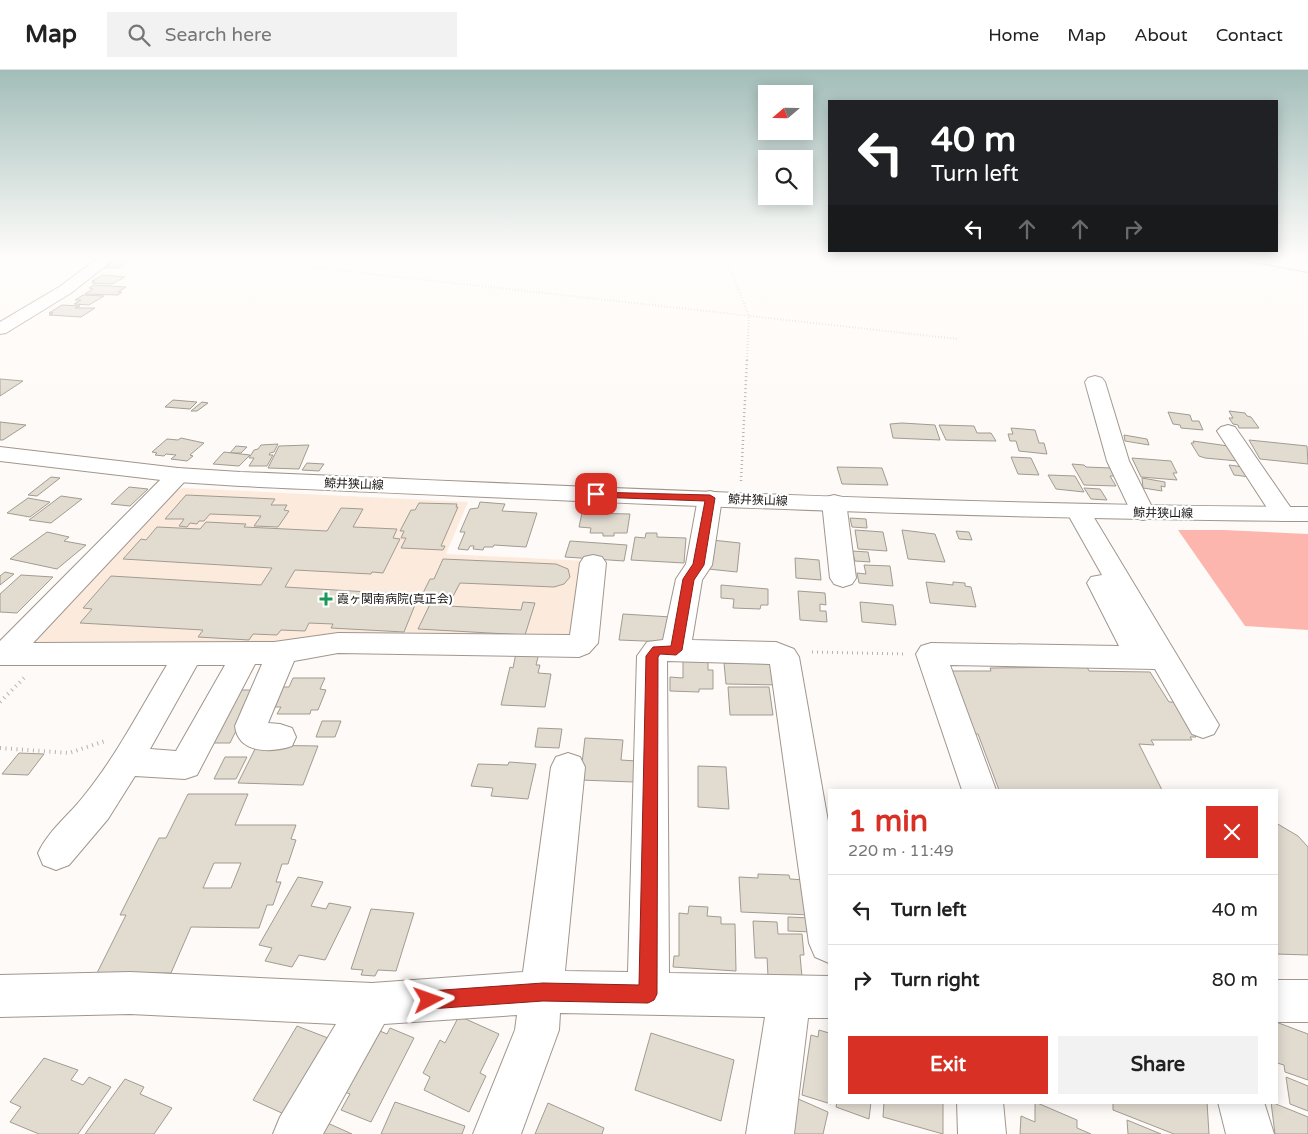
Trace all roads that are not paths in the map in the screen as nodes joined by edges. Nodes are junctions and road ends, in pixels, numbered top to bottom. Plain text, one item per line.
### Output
1 (39, 306) edge
2 (0, 329) edge
3 (1095, 382) dead end
4 (1228, 431) dead end
5 (0, 454) edge
6 (178, 475) junction
7 (710, 498) junction
8 (834, 502) junction
9 (1070, 511) junction
10 (1143, 513) junction
11 (1283, 514) junction
12 (1308, 514) edge
13 (593, 563) dead end
14 (843, 578) dead end
15 (676, 650) junction
16 (283, 651) junction
17 (189, 653) junction
18 (2, 654) edge
19 (246, 654) junction
20 (1151, 658) junction
21 (1203, 725) dead end
22 (280, 737) dead end
23 (126, 762) junction
24 (568, 767) dead end
25 (979, 789) edge
26 (56, 853) dead end
27 (828, 937) edge
28 (543, 992) junction
29 (648, 994) junction
30 (0, 996) edge
31 (809, 998) edge
32 (1278, 1001) edge
33 (1308, 1001) edge
34 (372, 1004) junction
35 (980, 1104) edge
36 (1242, 1104) edge
37 (297, 1134) edge
38 (497, 1134) edge
39 (770, 1134) edge
40 (982, 1134) edge
41 (1250, 1134) edge

1 - 2 street
3 - 10 street
4 - 11 street
5 - 6 street, 鯨井狭山線
6 - 7 street, 鯨井狭山線
6 - 18 street
7 - 8 street, 鯨井狭山線
7 - 15 street
8 - 9 street, 鯨井狭山線
8 - 14 street
9 - 10 street, 鯨井狭山線
9 - 20 street
10 - 11 street, 鯨井狭山線
11 - 12 street, 鯨井狭山線
13 - 16 street
15 - 27 street
15 - 29 street
16 - 19 street
16 - 22 street
17 - 18 street
17 - 19 street
17 - 23 street
19 - 23 street
20 - 21 street
20 - 25 street
23 - 26 street
24 - 28 street
28 - 29 street
28 - 34 street
28 - 38 street
29 - 31 street
30 - 34 street
31 - 39 street
32 - 33 street
34 - 37 street
35 - 40 street
36 - 41 street

